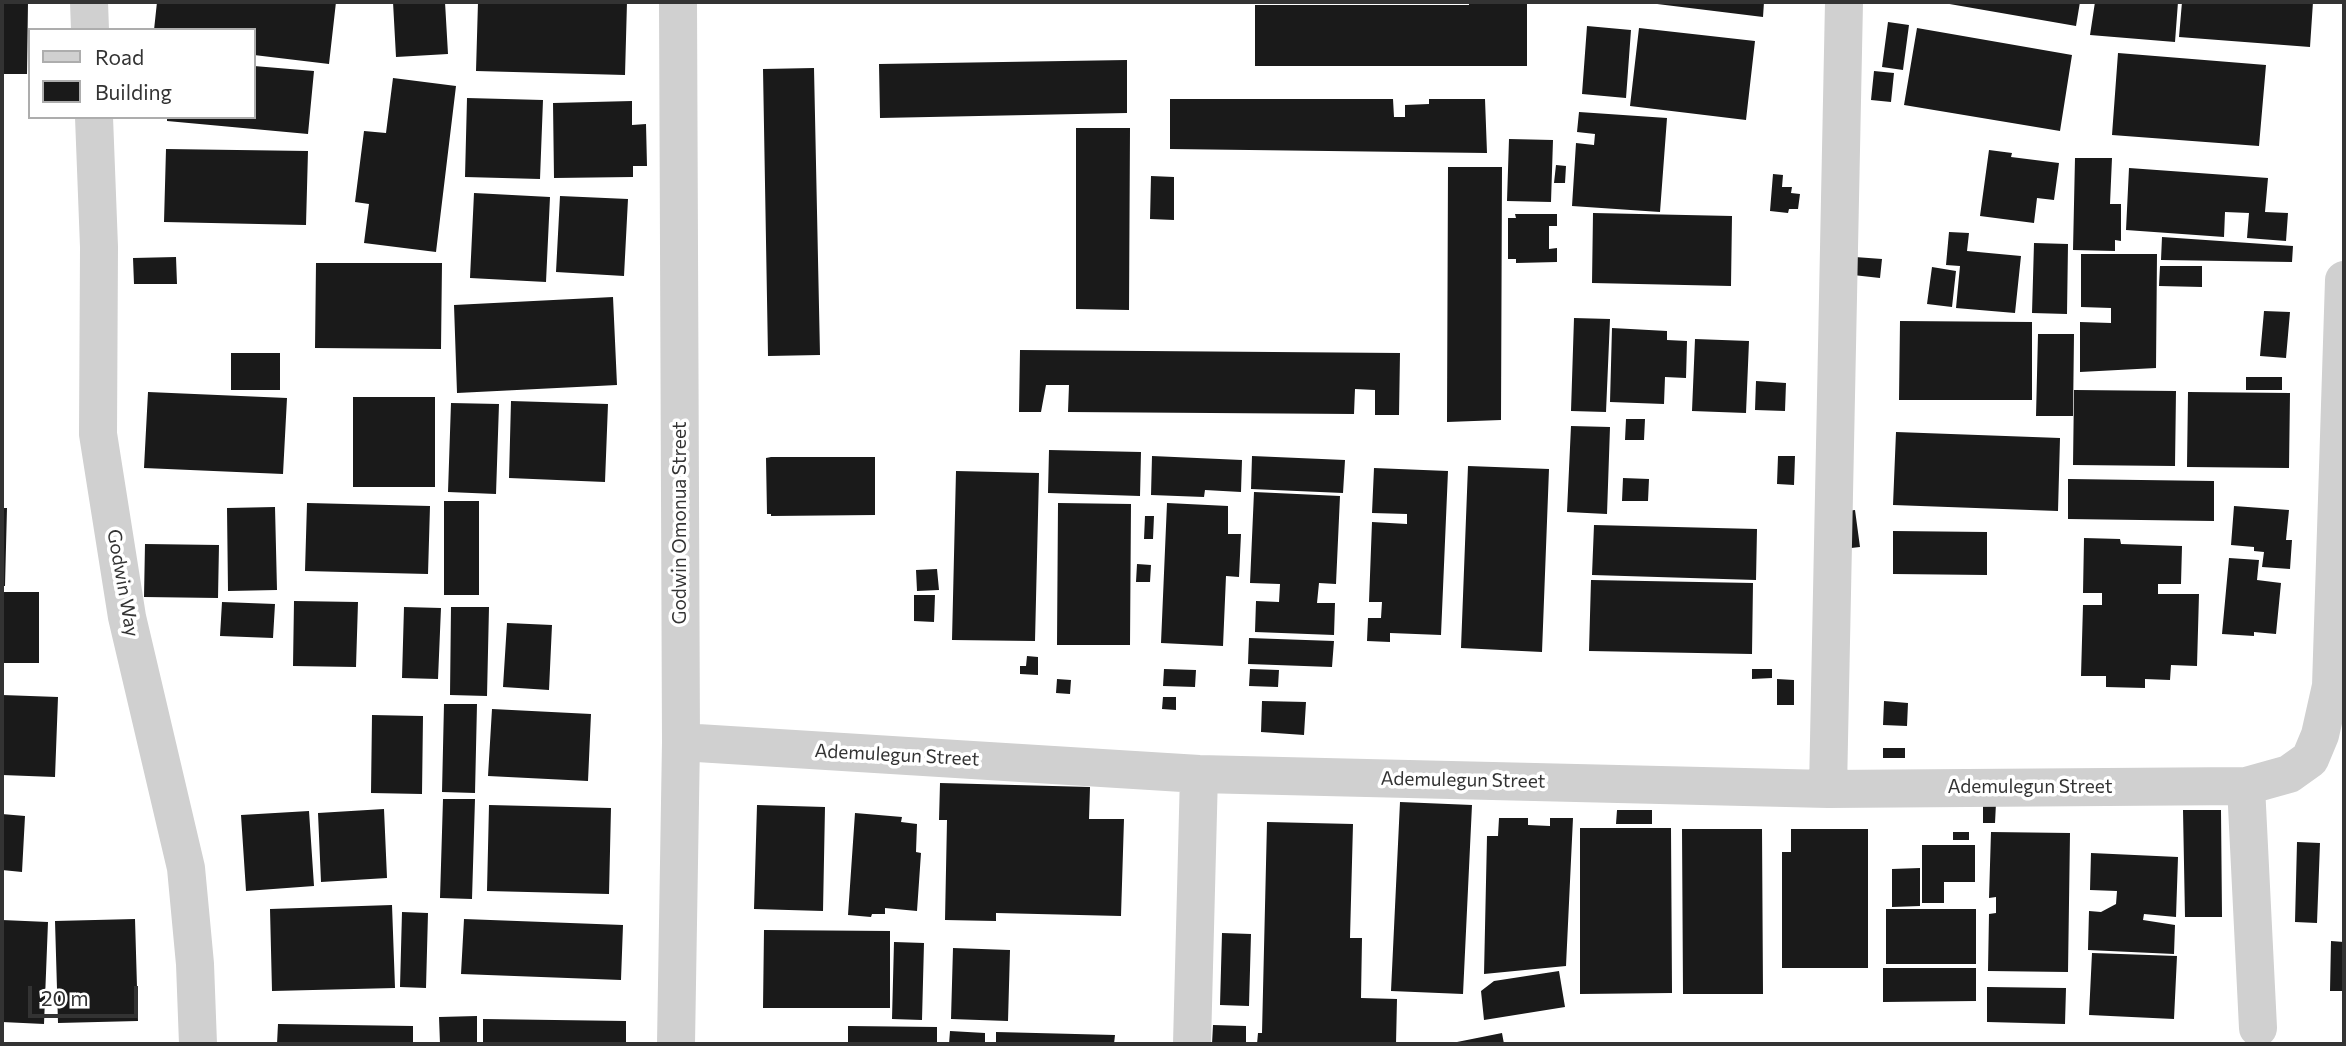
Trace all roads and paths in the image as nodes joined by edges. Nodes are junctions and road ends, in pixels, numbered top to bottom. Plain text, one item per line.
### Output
1 (89, 2) edge
2 (678, 2) edge
3 (1844, 2) edge
4 (90, 28) edge
5 (94, 119) edge
6 (2344, 280) edge
7 (2338, 686) edge
8 (681, 742) junction
9 (1199, 774) junction
10 (2245, 786) junction
11 (1828, 789) junction
12 (2258, 1028) dead end
13 (198, 1044) edge
14 (676, 1044) edge
15 (1192, 1044) edge

1 - 4 street
2 - 8 street, Godwin Omonua Street
3 - 11 street
5 - 13 street, Godwin Way
6 - 7 street, Ademulegun Street
7 - 10 street, Ademulegun Street
8 - 9 street, Ademulegun Street
8 - 14 street, Godwin Omonua Street
9 - 11 street, Ademulegun Street
9 - 15 street
10 - 11 street, Ademulegun Street
10 - 12 street

